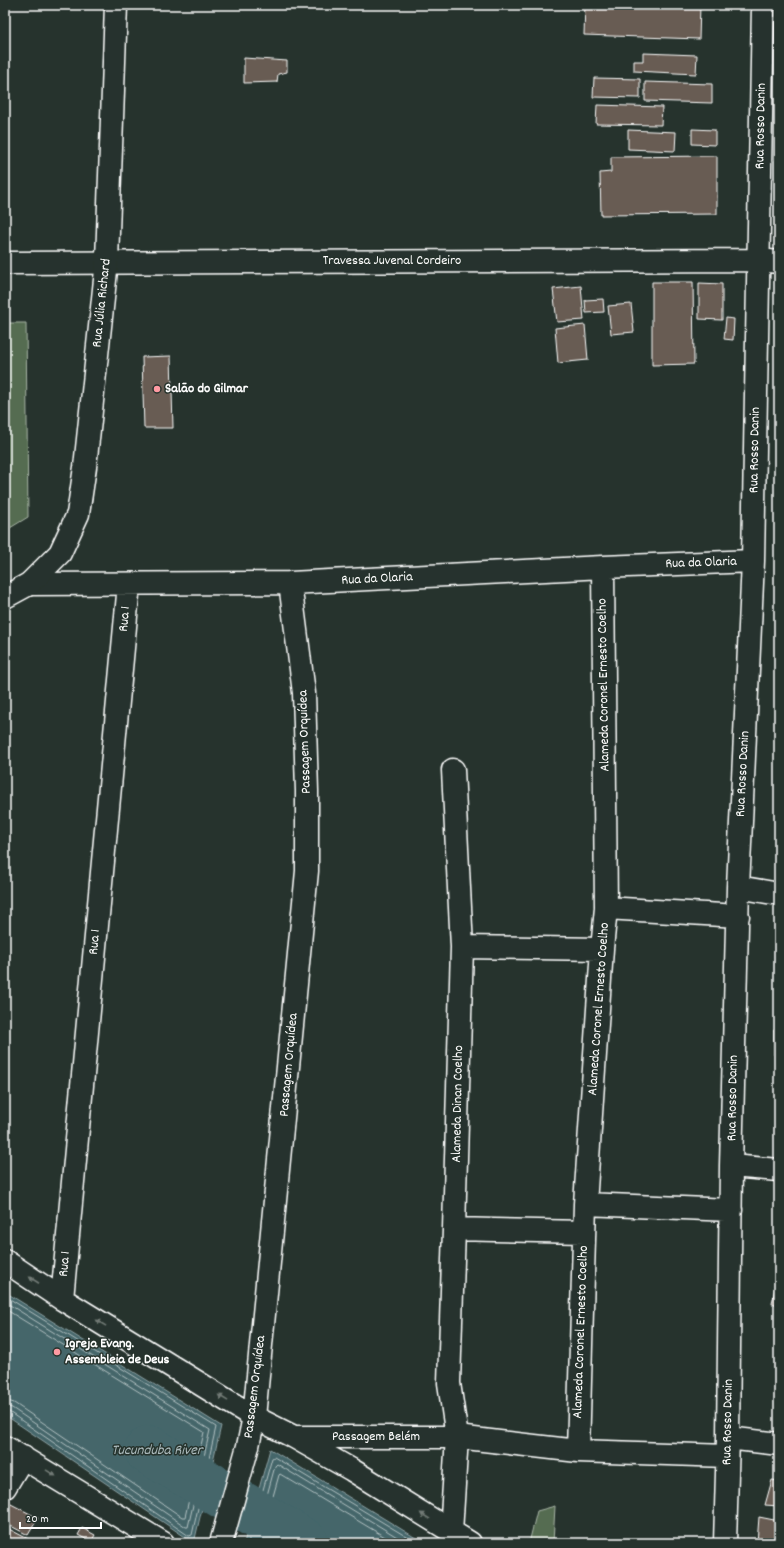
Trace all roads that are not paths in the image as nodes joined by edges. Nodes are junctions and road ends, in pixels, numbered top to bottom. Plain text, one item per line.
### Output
1 (116, 5) edge
2 (763, 5) edge
3 (107, 261) junction
4 (769, 261) edge
5 (5, 263) edge
6 (753, 561) junction
7 (603, 567) junction
8 (290, 583) junction
9 (29, 584) junction
10 (129, 584) junction
11 (5, 597) edge
12 (453, 770) dead end
13 (738, 887) junction
14 (779, 894) edge
15 (606, 908) junction
16 (738, 916) junction
17 (462, 947) junction
18 (602, 949) junction
19 (732, 1166) junction
20 (779, 1170) edge
21 (585, 1204) junction
22 (731, 1210) junction
23 (454, 1229) junction
24 (584, 1232) junction
25 (5, 1261) edge
26 (62, 1299) junction
27 (253, 1421) junction
28 (294, 1437) junction
29 (457, 1437) junction
30 (779, 1444) edge
31 (727, 1447) junction
32 (578, 1451) junction
33 (14, 1452) edge
34 (5, 1487) edge
35 (451, 1532) junction
36 (163, 1543) edge
37 (221, 1543) edge
38 (470, 1543) edge
39 (725, 1543) edge

1 - 3 street, Rua Júlia Richard
2 - 4 street, Rua Rosso Danin
3 - 4 street, Travessa Juvenal Cordeiro
3 - 5 street, Travessa Juvenal Cordeiro
3 - 9 street, Rua Júlia Richard
4 - 6 street, Rua Rosso Danin
6 - 7 street, Rua da Olaria
6 - 13 street, Rua Rosso Danin
7 - 8 street, Rua da Olaria
7 - 15 street, Alameda Coronel Ernesto Coelho
8 - 10 street, Rua da Olaria
8 - 27 street, Passagem Orquídea
9 - 10 street, Rua da Olaria
9 - 11 street, Rua da Olaria
10 - 26 street, Rua 1
12 - 17 street, Alameda Dinan Coelho
13 - 14 street
13 - 16 street, Rua Rosso Danin
15 - 16 street
15 - 18 street, Alameda Coronel Ernesto Coelho
16 - 19 street, Rua Rosso Danin
17 - 18 street
17 - 23 street, Alameda Dinan Coelho
18 - 21 street, Alameda Coronel Ernesto Coelho
19 - 20 street
19 - 22 street, Rua Rosso Danin
21 - 22 street
21 - 24 street, Alameda Coronel Ernesto Coelho
22 - 31 street, Rua Rosso Danin
23 - 24 street
23 - 29 street, Alameda Dinan Coelho
24 - 32 street, Alameda Coronel Ernesto Coelho
26 -> 25 street, Passagem Belém
27 -> 26 street, Passagem Belém
27 - 28 street, Passagem Belém
27 - 37 street, Passagem Orquídea
28 - 29 street, Passagem Belém
35 -> 28 street
29 - 32 street, Passagem Belém
29 - 35 street, Alameda Dinan Coelho
30 - 31 street, Passagem Belém
31 - 32 street, Passagem Belém
31 - 39 street, Rua Rosso Danin
33 - 34 street
33 -> 36 street
35 - 38 street

